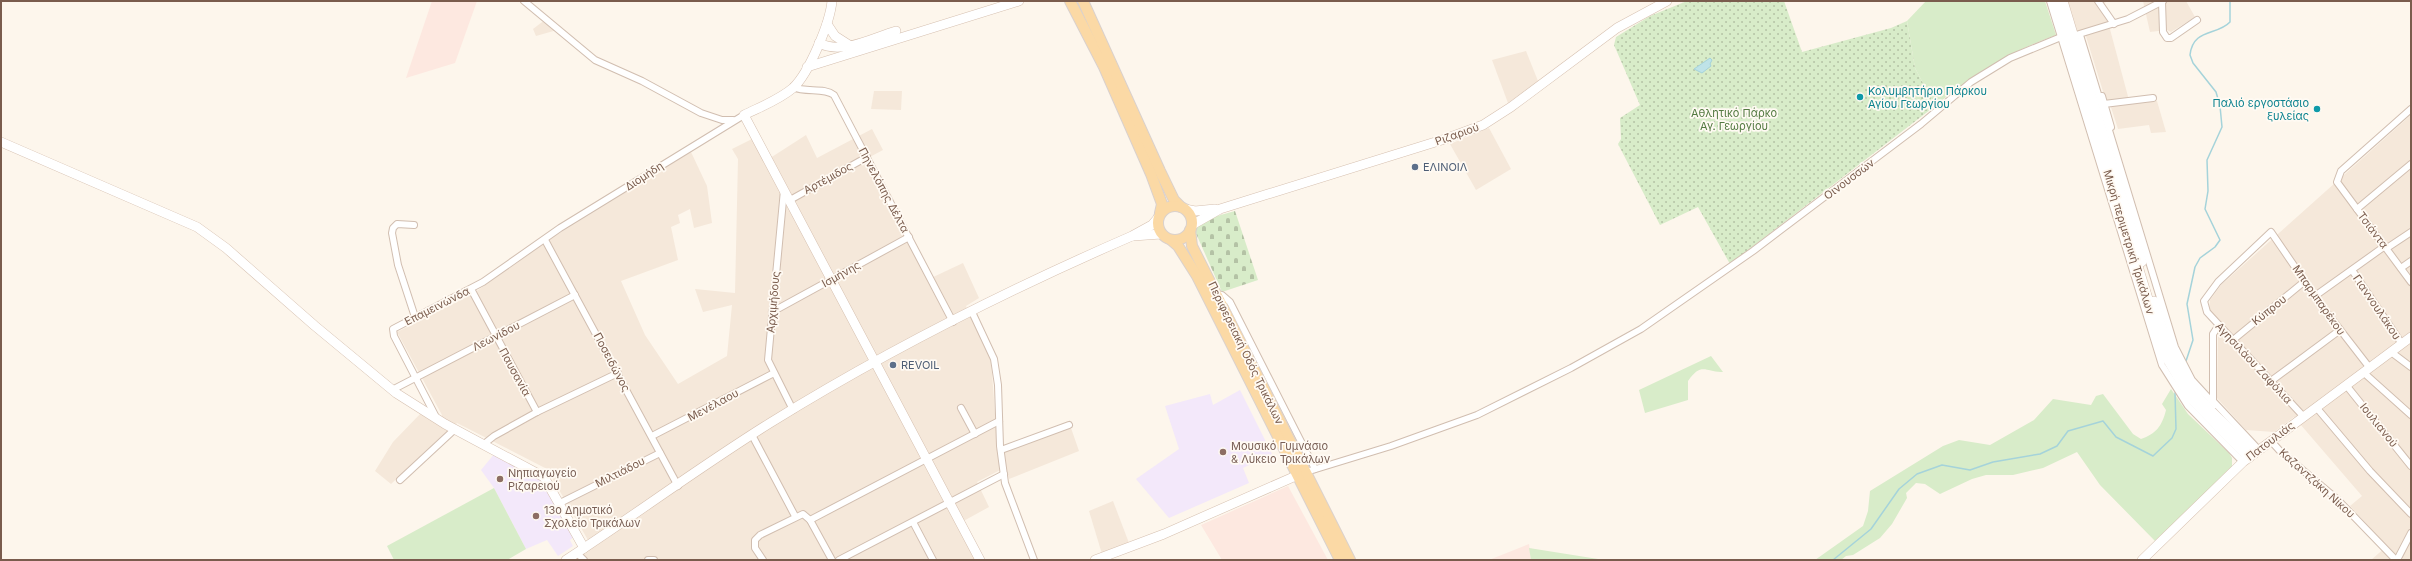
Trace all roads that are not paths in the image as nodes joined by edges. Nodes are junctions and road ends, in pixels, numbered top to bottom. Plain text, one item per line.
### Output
1 (524, 1) edge
2 (832, 1) edge
3 (995, 1) edge
4 (1019, 1) edge
5 (1083, 1) edge
6 (1666, 1) edge
7 (2050, 1) edge
8 (2056, 1) edge
9 (2063, 1) edge
10 (2098, 1) edge
11 (2163, 1) edge
12 (1070, 2) edge
13 (2197, 20) dead end
14 (827, 24) junction
15 (2114, 24) junction
16 (2079, 35) junction
17 (2061, 37) junction
18 (818, 45) junction
19 (850, 45) junction
20 (836, 57) junction
21 (807, 67) junction
22 (793, 87) junction
23 (2153, 98) dead end
24 (2104, 104) junction
25 (2411, 109) edge
26 (744, 115) junction
27 (734, 120) junction
28 (2111, 126) dead end
29 (1, 142) edge
30 (867, 157) junction
31 (2411, 164) edge
32 (784, 189) junction
33 (790, 200) junction
34 (1183, 208) junction
35 (1220, 209) junction
36 (2358, 209) junction
37 (1159, 215) junction
38 (414, 225) dead end
39 (1191, 227) junction
40 (2411, 232) edge
41 (1161, 234) junction
42 (1132, 236) junction
43 (909, 237) junction
44 (545, 240) junction
45 (1172, 240) junction
46 (2386, 247) junction
47 (2411, 261) edge
48 (2401, 268) junction
49 (2352, 270) junction
50 (832, 279) junction
51 (2305, 281) junction
52 (2411, 282) edge
53 (470, 289) junction
54 (576, 295) junction
55 (2314, 296) junction
56 (2206, 309) joint
57 (772, 312) junction
58 (972, 312) junction
59 (415, 317) junction
60 (953, 322) junction
61 (2219, 325) junction
62 (2340, 330) junction
63 (496, 337) junction
64 (2411, 337) edge
65 (2233, 340) junction
66 (2402, 344) junction
67 (2391, 352) junction
68 (876, 362) junction
69 (2411, 367) edge
70 (2366, 370) junction
71 (618, 373) junction
72 (774, 373) junction
73 (416, 377) junction
74 (2271, 381) junction
75 (2346, 385) junction
76 (392, 390) junction
77 (2215, 405) junction
78 (2316, 407) junction
79 (961, 408) dead end
80 (793, 410) junction
81 (537, 412) junction
82 (2411, 415) edge
83 (2303, 416) junction
84 (437, 419) junction
85 (999, 421) junction
86 (1069, 426) dead end
87 (455, 429) junction
88 (975, 434) junction
89 (752, 435) junction
90 (652, 436) junction
91 (2271, 441) junction
92 (484, 444) junction
93 (1001, 450) junction
94 (660, 452) junction
95 (2252, 456) junction
96 (927, 458) junction
97 (2411, 466) edge
98 (1306, 472) junction
99 (1004, 474) junction
100 (400, 480) dead end
101 (678, 486) junction
102 (950, 502) junction
103 (560, 503) junction
104 (2411, 514) edge
105 (795, 516) junction
106 (810, 520) junction
107 (913, 522) junction
108 (2411, 533) edge
109 (579, 554) edge
110 (566, 560) edge
111 (584, 560) edge
112 (648, 560) edge
113 (654, 560) edge
114 (763, 560) edge
115 (832, 560) edge
116 (839, 560) edge
117 (933, 560) edge
118 (980, 560) edge
119 (1034, 560) edge
120 (1095, 560) edge
121 (1340, 560) edge
122 (1350, 560) edge
123 (2142, 560) edge
124 (2396, 560) edge

1 - 27 street
2 - 14 street
3 - 19 street
4 - 20 street
5 - 34 main road
6 - 35 street, Ριζαριού
7 - 17 street
8 - 95 street, Μικρή περιμετρική Τρικάλων
9 - 16 street, Μικρή περιμετρική Τρικάλων
10 - 15 street
11 - 13 street
11 - 15 street
12 - 37 main road
14 - 18 street
14 - 19 street
15 - 16 street
16 - 24 street
16 - 77 street
16 - 95 street, Μικρή περιμετρική Τρικάλων
17 - 95 street
17 - 98 street, Οινουσσών
18 - 19 street
18 - 20 street
18 - 21 street
20 - 21 street
21 - 22 street
22 - 26 street
22 - 30 street, Πηνελόπης Δέλτα
23 - 24 street
24 - 28 street
25 - 36 street, Τσιάντα
26 - 27 street, Διομήδη
26 - 32 street
27 - 44 street, Διομήδη
29 - 76 street
30 - 33 street, Αρτέμιδος
30 - 43 street, Πηνελόπης Δέλτα
31 - 36 street
32 - 33 street
32 - 57 street, Αρχιμήδους
33 - 50 street
34 - 35 street, Ριζαριού
34 - 37 main road
34 - 39 main road
35 - 39 street, Ριζαριού
36 - 46 street, Τσιάντα
37 - 41 main road
37 - 42 street
38 - 59 street
39 - 45 main road
39 - 98 main road, Περιφερειακή Οδός Τρικάλων
40 - 46 street
41 - 42 street
41 - 45 main road
42 - 58 street
43 - 50 street, Ισμήνης
43 - 60 street, Πηνελόπης Δέλτα
44 - 53 street, Επαμεινώνδα
44 - 54 street, Ποσειδώνος
45 - 98 main road, Περιφερειακή Οδός Τρικάλων
46 - 48 street, Τσιάντα
46 - 49 street
47 - 48 street
48 - 52 street, Τσιάντα
49 - 55 street
49 - 66 street, Γιαννουλάκου
50 - 57 street, Ισμήνης
50 - 68 street
51 - 55 street, Μπαρμπαρέκου
51 - 56 street, Μπαρμπαρέκου
51 - 65 street, Κύπρου
53 - 59 street, Επαμεινώνδα
53 - 63 street, Παυσανία
54 - 63 street, Λεωνίδου
54 - 71 street, Ποσειδώνος
55 - 62 street, Μπαρμπαρέκου
56 - 61 street, Αγησιλάου Ζαφόλια
57 - 72 street, Αρχιμήδους
58 - 60 street
58 - 85 street
59 - 73 street, Επαμεινώνδα
60 - 68 street
61 - 65 street, Αγησιλάου Ζαφόλια
61 - 77 street
62 - 70 street, Μπαρμπαρέκου
62 - 74 street
63 - 73 street, Λεωνίδου
63 - 81 street, Παυσανία
64 - 66 street, Πατουλιάς
65 - 74 street, Αγησιλάου Ζαφόλια
66 - 67 street, Πατουλιάς
67 - 69 street
67 - 70 street, Πατουλιάς
68 - 80 street
68 - 96 street
70 - 75 street, Πατουλιάς
70 - 82 street, Μπαρμπαρέκου
71 - 81 street
71 - 90 street, Ποσειδώνος
72 - 80 street, Αρχιμήδους
72 - 90 street, Μενέλαου
73 - 76 street, Λεωνίδου
73 - 84 street, Επαμεινώνδα
74 - 83 street, Αγησιλάου Ζαφόλια
75 - 78 street, Πατουλιάς
75 - 97 street, Ιουλιανού
76 - 84 street
77 - 95 street
78 - 83 street, Πατουλιάς
78 - 104 street
79 - 88 street
80 - 89 street
81 - 92 street
83 - 91 street, Πατουλιάς
84 - 87 street
85 - 88 street
85 - 93 street
86 - 93 street
87 - 92 street
87 - 100 street
88 - 96 street
89 - 101 street
89 - 105 street
90 - 94 street, Ποσειδώνος
91 - 95 street, Πατουλιάς
91 - 124 street, Καζαντζάκη Νίκου
92 - 103 street
93 - 99 street
94 - 101 street, Ποσειδώνος
94 - 103 street, Μιλτιάδου
95 - 123 street, Πατουλιάς
96 - 102 street
96 - 106 street
98 - 120 street
98 - 121 main road, Περιφερειακή Οδός Τρικάλων
98 - 122 main road, Περιφερειακή Οδός Τρικάλων
99 - 102 street
99 - 119 street
101 - 109 street
102 - 107 street
102 - 118 street
103 - 109 street
105 - 106 street
105 - 114 street
106 - 115 street
107 - 116 street
107 - 117 street
108 - 124 street
109 - 110 street
109 - 111 street
112 - 113 street

